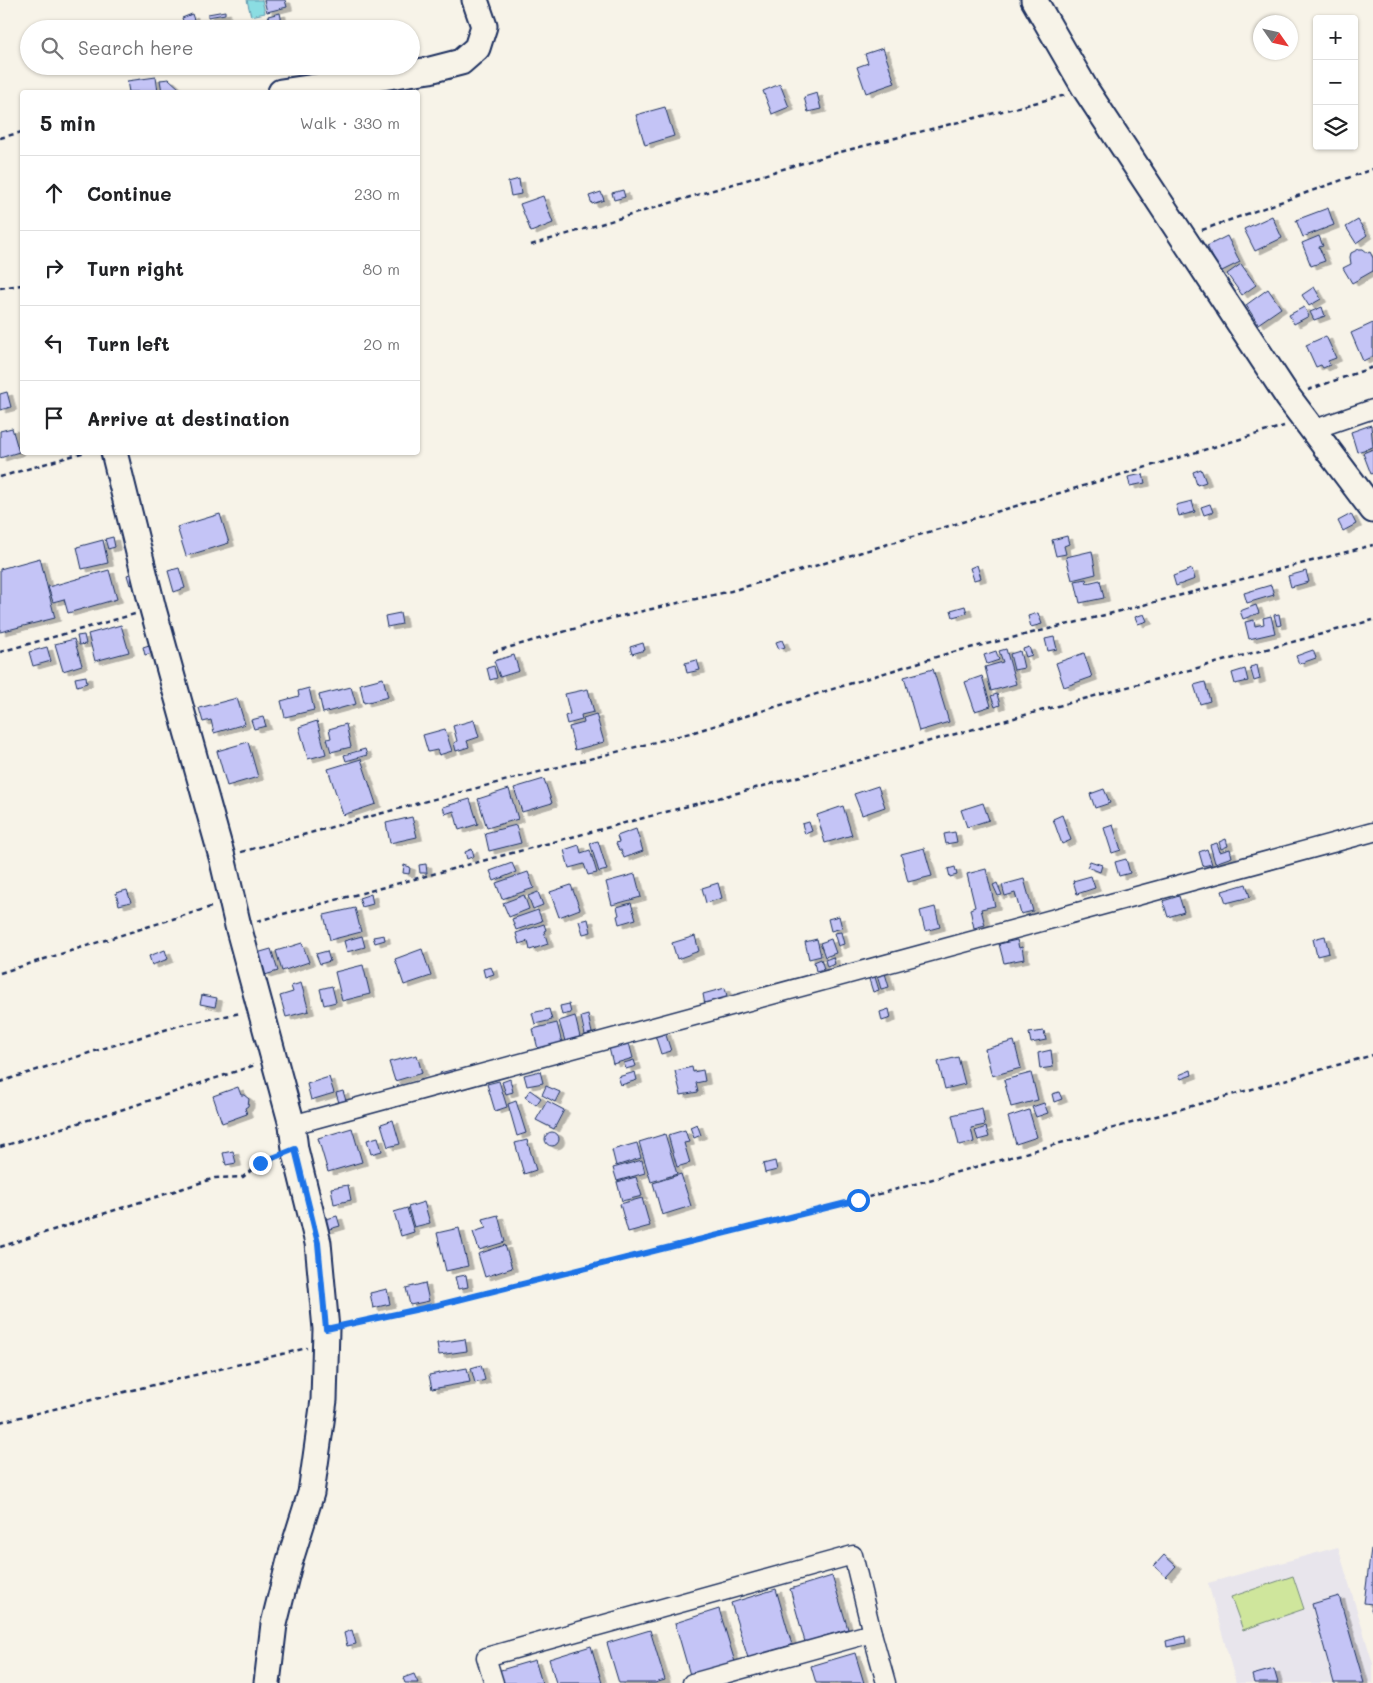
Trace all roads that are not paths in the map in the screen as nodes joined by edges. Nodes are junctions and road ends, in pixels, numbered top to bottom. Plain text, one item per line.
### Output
1 (475, 0) edge
2 (1034, 0) edge
3 (420, 71) edge
4 (396, 75) edge
5 (295, 90) edge
6 (1373, 409) edge
7 (1312, 430) junction
8 (115, 455) edge
9 (1373, 510) edge
10 (1373, 832) edge
11 (294, 1137) junction
12 (872, 1633) junction
13 (267, 1683) edge
14 (494, 1683) edge
15 (692, 1683) edge
16 (886, 1683) edge

1 - 3 street
2 - 7 street
4 - 5 street
6 - 7 street
7 - 9 street
8 - 11 street
10 - 11 street
11 - 13 street
12 - 14 street
12 - 15 street
12 - 16 street

